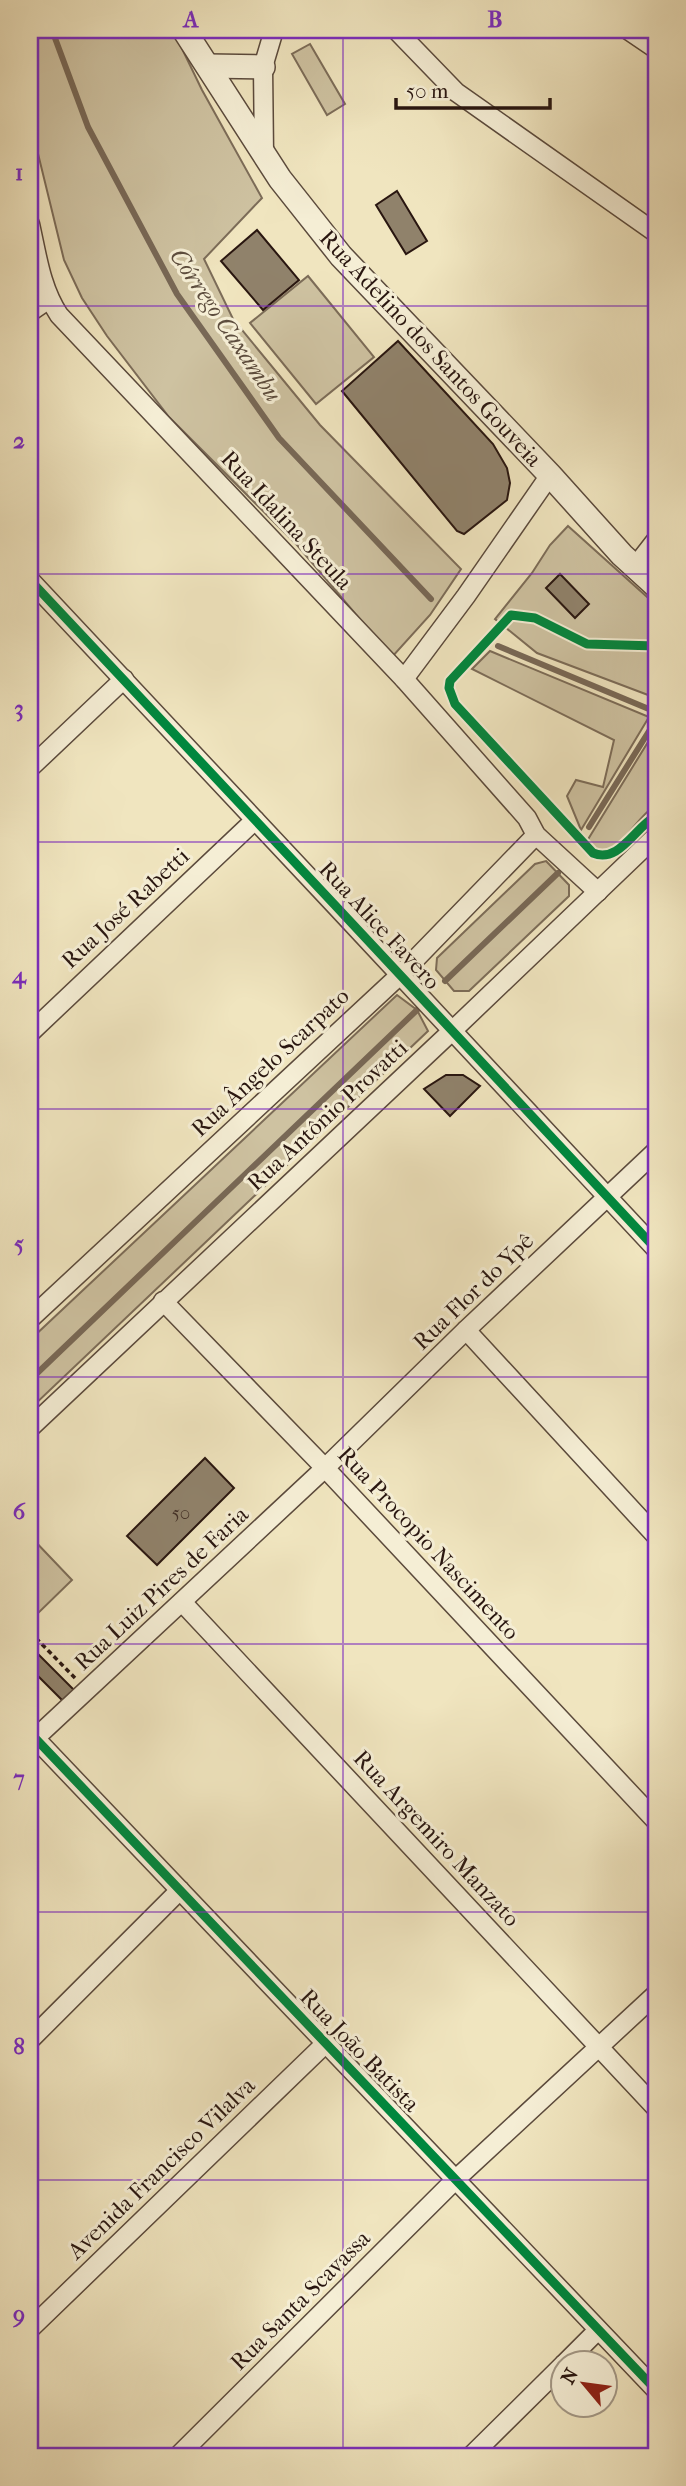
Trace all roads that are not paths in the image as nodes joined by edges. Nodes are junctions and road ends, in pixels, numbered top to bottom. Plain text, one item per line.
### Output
1 (184, 30) edge
2 (274, 30) edge
3 (396, 30) edge
4 (628, 30) edge
5 (656, 49) edge
6 (208, 66) junction
7 (263, 67) junction
8 (264, 155) junction
9 (30, 224) edge
10 (656, 233) edge
11 (49, 299) junction
12 (30, 312) edge
13 (550, 475) junction
14 (656, 541) edge
15 (635, 567) junction
16 (30, 580) edge
17 (656, 586) edge
18 (404, 679) junction
19 (124, 680) junction
20 (30, 768) edge
21 (255, 820) junction
22 (536, 835) junction
23 (656, 836) edge
24 (598, 892) junction
25 (401, 974) junction
26 (452, 1031) junction
27 (30, 1033) edge
28 (656, 1151) edge
29 (608, 1197) junction
30 (656, 1249) edge
31 (163, 1301) junction
32 (30, 1319) edge
33 (466, 1330) junction
34 (30, 1428) edge
35 (325, 1468) junction
36 (656, 1536) edge
37 (182, 1602) junction
38 (32, 1741) edge
39 (656, 1821) edge
40 (180, 1890) junction
41 (656, 1994) edge
42 (30, 2040) edge
43 (326, 2043) junction
44 (600, 2048) junction
45 (656, 2108) edge
46 (456, 2179) junction
47 (30, 2329) edge
48 (598, 2330) junction
49 (578, 2350) edge
50 (550, 2378) edge
51 (656, 2390) edge
52 (178, 2456) edge
53 (471, 2456) edge

1 - 6 street, Rua Adelino dos Santos Gouveia
2 - 7 street
3 - 10 street
4 - 5 street
6 - 7 street
6 - 8 street, Rua Adelino dos Santos Gouveia
7 - 8 street
8 - 13 street, Rua Adelino dos Santos Gouveia
9 - 11 street, Rua Idalina Steula
11 - 12 street
11 - 18 street, Rua Idalina Steula
13 - 15 street
13 - 18 street, Rua Adelino dos Santos Gouveia
14 - 15 street
15 - 17 street
16 - 19 street, Rua Alice Favero
18 - 22 street, Rua Idalina Steula
19 - 20 street
19 - 21 street, Rua Alice Favero
21 - 25 street, Rua Alice Favero
21 - 27 street, Rua José Rabetti
22 - 24 street, Rua Idalina Steula
22 - 25 street, Rua Ângelo Scarpato
23 - 24 street, Rua Antônio Provatti
24 - 26 street, Rua Antônio Provatti
25 - 26 street, Rua Alice Favero
25 - 32 street, Rua Ângelo Scarpato
26 - 29 street, Rua Alice Favero
26 - 31 street, Rua Antônio Provatti
28 - 29 street, Rua Flor do Ypê
29 - 30 street, Rua Alice Favero
29 - 33 street, Rua Flor do Ypê
31 - 34 street, Rua Antônio Provatti
31 - 35 street, Rua Procopio Nascimento
33 - 35 street, Rua Flor do Ypê
33 - 36 street
35 - 37 street, Rua Luiz Pires de Faria
35 - 39 street, Rua Procopio Nascimento
37 - 38 street, Rua Luiz Pires de Faria
37 - 44 street, Rua Argemiro Manzato
38 - 40 street, Rua João Batista
40 - 42 street
40 - 43 street, Rua João Batista
41 - 44 street, Rua Santa Scavassa
43 - 46 street, Rua João Batista
43 - 47 street, Avenida Francisco Vilalva
44 - 45 street, Rua Argemiro Manzato
44 - 46 street, Rua Santa Scavassa
46 - 48 street, Rua João Batista
46 - 52 street, Rua Santa Scavassa
48 - 49 street
48 - 51 street, Rua João Batista
50 - 53 street

